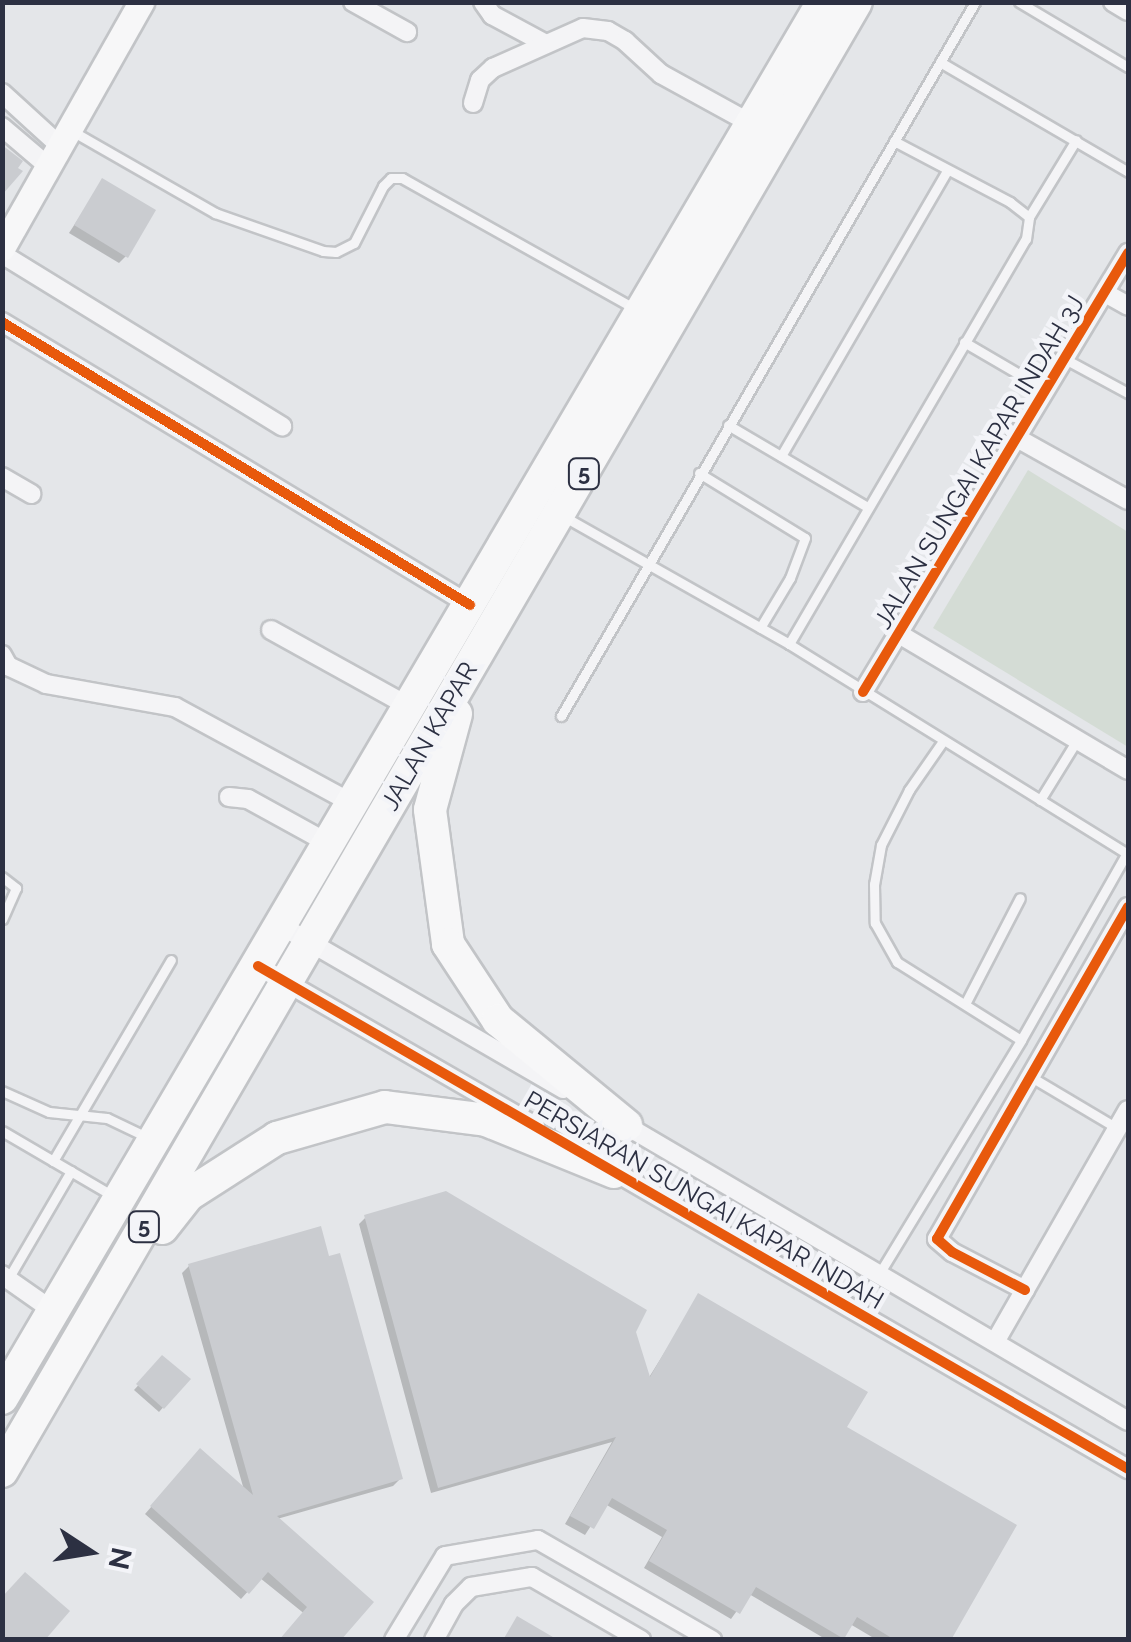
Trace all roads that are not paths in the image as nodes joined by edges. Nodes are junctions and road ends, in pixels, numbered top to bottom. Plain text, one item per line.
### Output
1 (141, 2) edge
2 (352, 2) edge
3 (483, 2) edge
4 (856, 2) edge
5 (975, 2) edge
6 (1018, 2) edge
7 (1114, 2) edge
8 (820, 3) edge
9 (1128, 11) edge
10 (407, 32) dead end
11 (546, 44) junction
12 (940, 62) junction
13 (1128, 67) edge
14 (2, 93) edge
15 (472, 103) dead end
16 (752, 124) junction
17 (2, 127) edge
18 (1076, 140) junction
19 (894, 141) junction
20 (59, 147) junction
21 (947, 171) junction
22 (1128, 172) edge
23 (1029, 217) junction
24 (2, 251) edge
25 (1128, 254) edge
26 (1105, 293) junction
27 (1128, 306) edge
28 (641, 312) junction
29 (2, 322) edge
30 (964, 342) junction
31 (1065, 358) junction
32 (1046, 390) junction
33 (1128, 394) edge
34 (728, 424) junction
35 (282, 426) dead end
36 (1017, 438) junction
37 (781, 456) junction
38 (699, 474) junction
39 (2, 476) edge
40 (31, 494) dead end
41 (1128, 500) edge
42 (866, 508) junction
43 (560, 515) junction
44 (647, 561) junction
45 (514, 588) junction
46 (470, 604) junction
47 (760, 628) junction
48 (271, 630) dead end
49 (899, 634) junction
50 (789, 644) junction
51 (2, 655) edge
52 (864, 692) junction
53 (410, 708) junction
54 (561, 716) dead end
55 (943, 740) junction
56 (1077, 740) junction
57 (1128, 770) edge
58 (228, 797) dead end
59 (1040, 800) junction
60 (354, 804) junction
61 (330, 844) junction
62 (1128, 853) edge
63 (2, 877) edge
64 (1020, 898) dead end
65 (1128, 907) edge
66 (2, 919) edge
67 (295, 935) junction
68 (171, 960) dead end
69 (272, 974) junction
70 (964, 1004) junction
71 (1021, 1040) junction
72 (1030, 1077) junction
73 (2, 1091) edge
74 (1128, 1110) edge
75 (79, 1116) junction
76 (626, 1126) junction
77 (1118, 1128) junction
78 (2, 1131) edge
79 (156, 1142) junction
80 (53, 1161) junction
81 (71, 1171) junction
82 (614, 1172) junction
83 (122, 1201) junction
84 (879, 1274) junction
85 (5, 1277) edge
86 (1025, 1290) junction
87 (56, 1312) junction
88 (92, 1318) junction
89 (995, 1342) junction
90 (2, 1398) edge
91 (1128, 1421) edge
92 (1128, 1469) edge
93 (2, 1471) edge
94 (394, 1640) edge
95 (434, 1640) edge
96 (641, 1640) edge
97 (712, 1640) edge

1 - 20 street
2 - 10 street
3 - 11 street
4 - 43 highway, JALAN KAPAR / 5
5 - 12 lane
6 - 13 lane
7 - 9 street
8 - 16 highway, JALAN KAPAR / 5
11 - 15 street
11 - 16 street
12 - 18 lane
12 - 19 lane
14 - 20 street
16 - 28 highway, JALAN KAPAR / 5
17 - 20 street
18 - 22 lane
18 - 23 lane
19 - 21 lane
19 - 34 lane
20 - 24 street
20 - 28 lane
21 - 23 lane
21 - 37 lane
23 - 30 lane
24 - 35 street
25 - 26 street, JALAN SUNGAI KAPAR INDAH 3J
26 - 27 street
26 - 31 street, JALAN SUNGAI KAPAR INDAH 3J
28 - 46 highway, JALAN KAPAR / 5
29 - 46 street
30 - 32 lane
30 - 42 lane
31 - 32 street, JALAN SUNGAI KAPAR INDAH 3J
31 - 33 lane
32 - 36 street, JALAN SUNGAI KAPAR INDAH 3J
34 - 37 lane
34 - 38 lane
36 - 41 street
36 - 49 street, JALAN SUNGAI KAPAR INDAH 3J
37 - 42 lane
38 - 44 lane
38 - 47 lane
39 - 40 street
42 - 50 lane
43 - 44 lane
43 - 45 highway, JALAN KAPAR / 5
44 - 47 lane
44 - 54 lane
45 - 67 highway, JALAN KAPAR / 5
45 - 76 highway
46 - 53 highway, JALAN KAPAR / 5
47 - 50 lane
48 - 53 street
49 - 52 street, JALAN SUNGAI KAPAR INDAH 3J
49 - 56 street
50 - 52 lane
51 - 60 street
52 - 55 lane
53 - 60 highway, JALAN KAPAR / 5
55 - 59 lane
55 - 70 lane
56 - 57 street
56 - 59 lane
58 - 61 street
59 - 62 lane
60 - 61 highway, JALAN KAPAR / 5
61 - 67 highway, JALAN KAPAR / 5
62 - 71 lane
63 - 66 lane
64 - 70 lane
65 - 72 street
67 - 69 highway, JALAN KAPAR / 5
67 - 76 street, PERSIARAN SUNGAI KAPAR INDAH
68 - 75 lane
69 - 79 highway, JALAN KAPAR / 5
69 - 82 street, PERSIARAN SUNGAI KAPAR INDAH
69 - 88 highway, JALAN KAPAR / 5
70 - 71 lane
71 - 84 lane
72 - 77 lane
72 - 86 street
73 - 75 lane
74 - 77 street
75 - 79 lane
75 - 80 lane
76 - 84 street, PERSIARAN SUNGAI KAPAR INDAH
77 - 86 street
78 - 80 lane
79 - 83 highway, JALAN KAPAR / 5
80 - 81 lane
81 - 83 lane
81 - 85 lane
82 - 88 highway
82 - 92 street, PERSIARAN SUNGAI KAPAR INDAH
83 - 87 highway, JALAN KAPAR / 5
84 - 89 street, PERSIARAN SUNGAI KAPAR INDAH
85 - 87 street
86 - 89 street
87 - 90 highway, JALAN KAPAR / 5
88 - 93 highway, JALAN KAPAR / 5
89 - 91 street, PERSIARAN SUNGAI KAPAR INDAH
94 - 97 street
95 - 96 street

